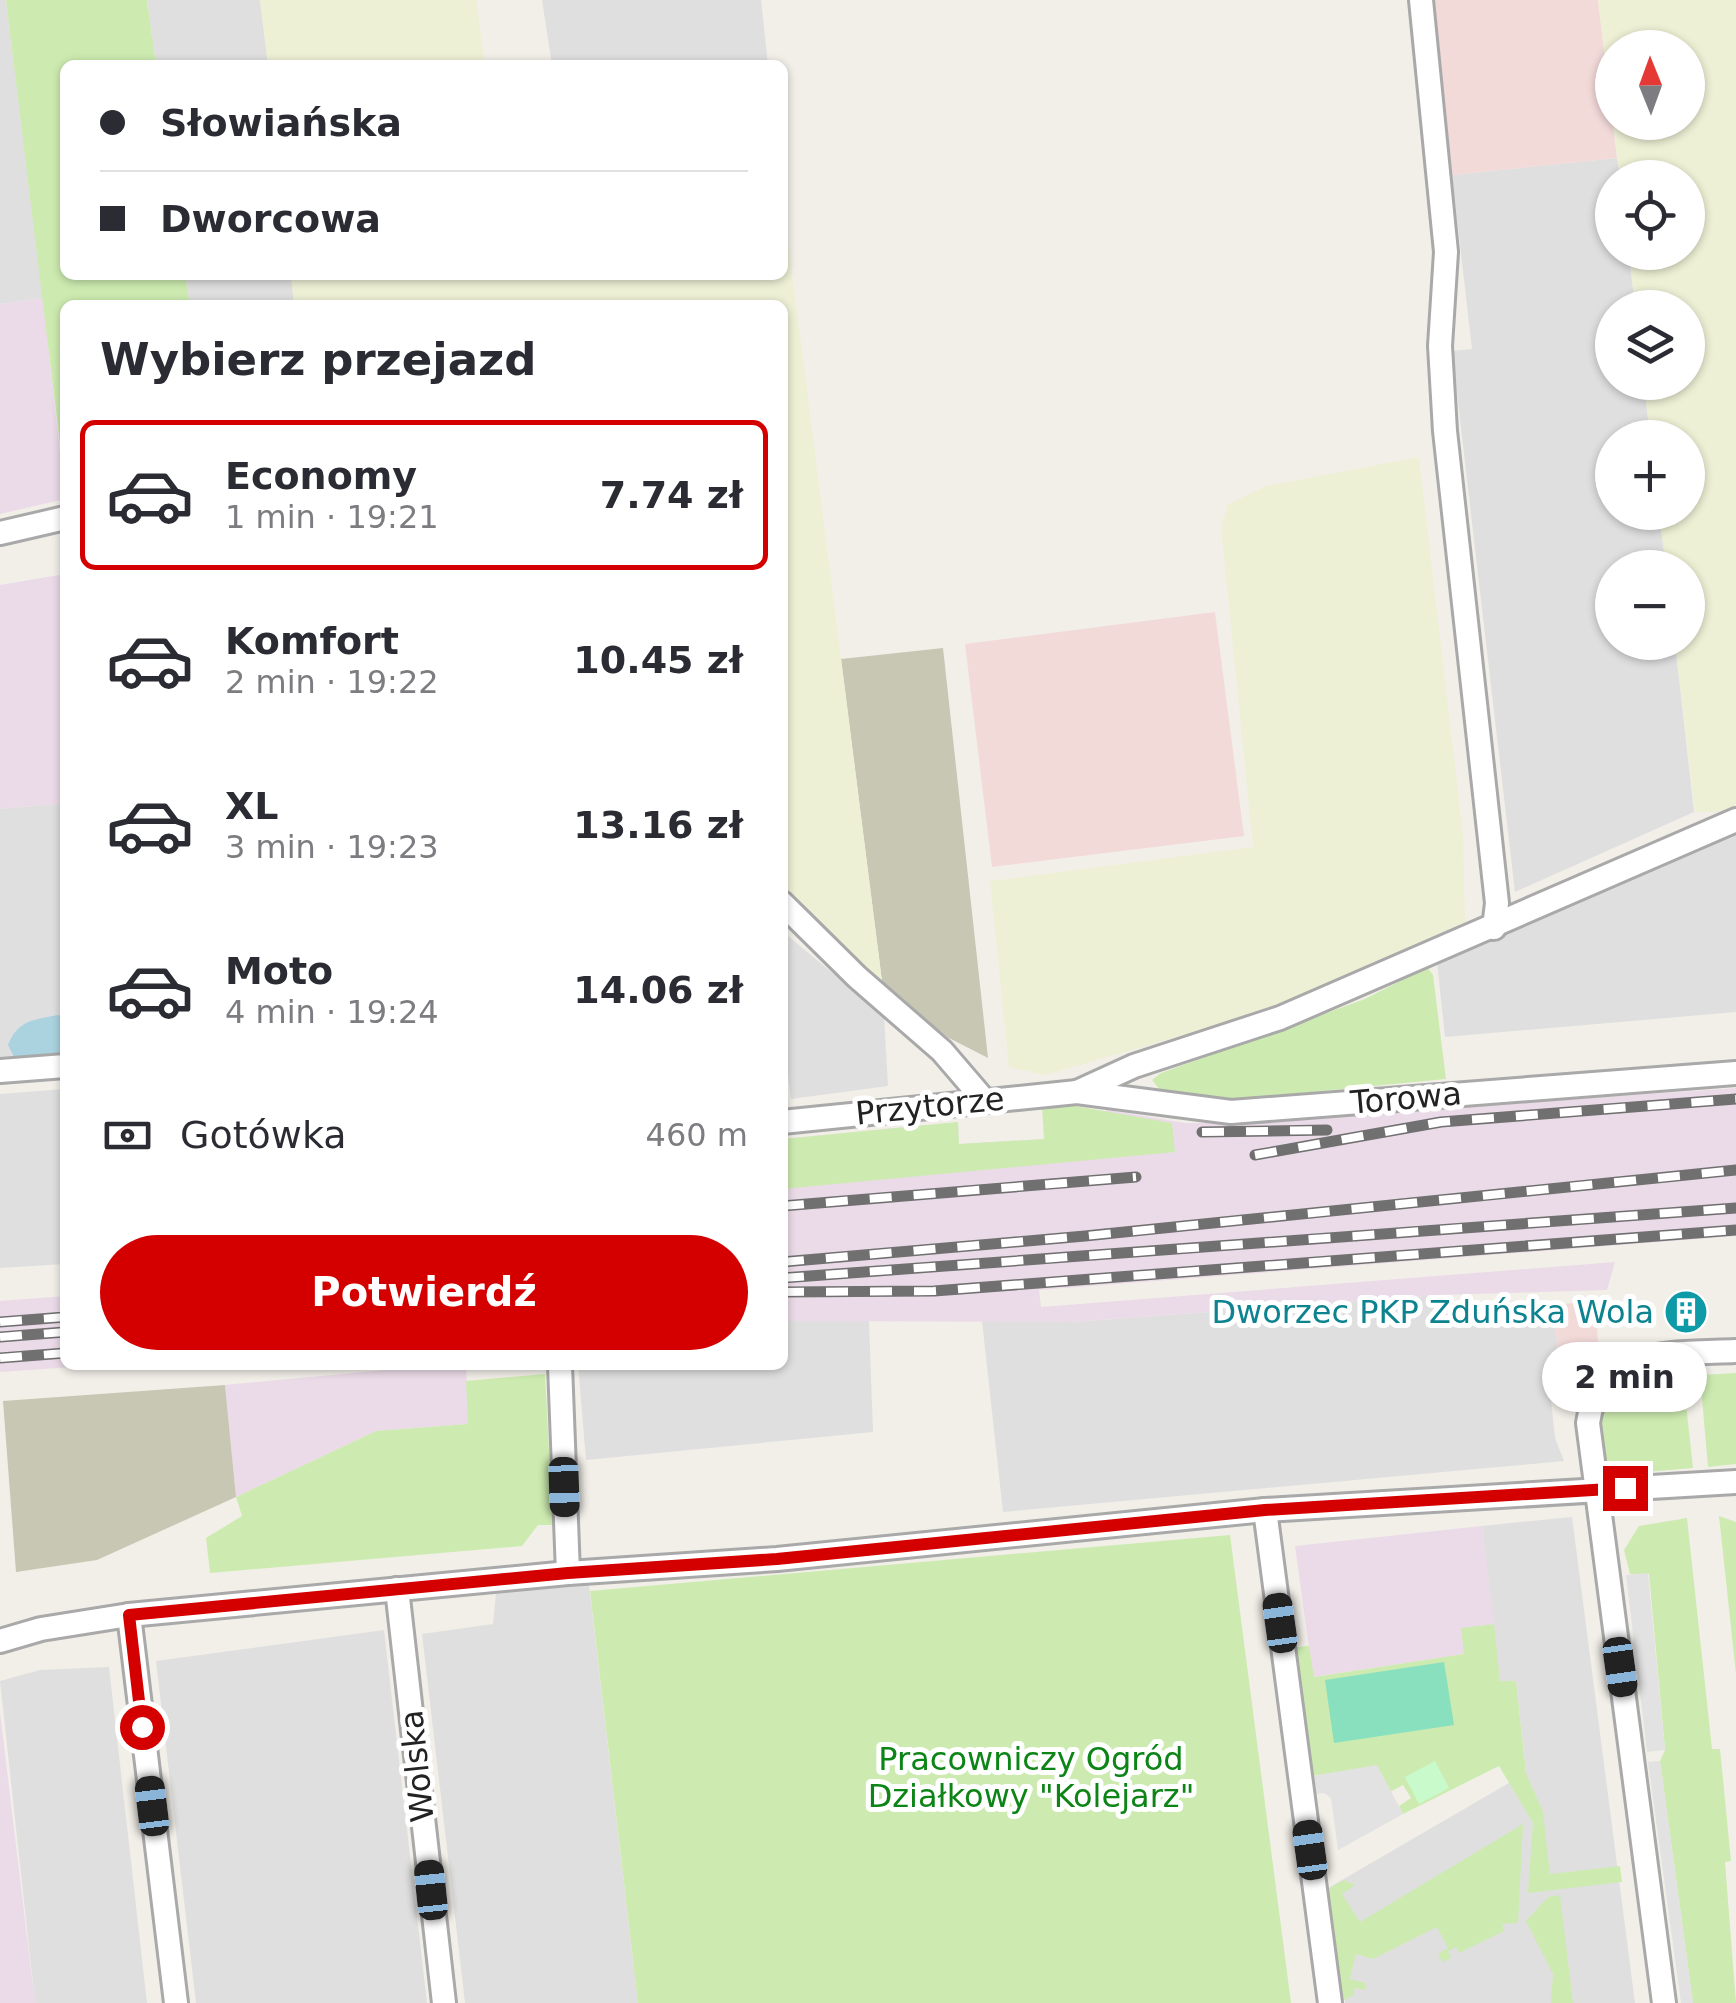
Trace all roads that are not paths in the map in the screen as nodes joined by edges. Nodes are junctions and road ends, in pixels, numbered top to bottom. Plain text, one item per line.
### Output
1 (1421, 0) edge
2 (60, 519) edge
3 (0, 534) edge
4 (1736, 820) edge
5 (788, 909) edge
6 (1494, 928) junction
7 (60, 1066) edge
8 (0, 1071) edge
9 (1736, 1073) edge
10 (1077, 1092) junction
11 (984, 1100) junction
12 (788, 1121) edge
13 (1736, 1350) edge
14 (560, 1370) edge
15 (1736, 1482) edge
16 (1596, 1490) junction
17 (1265, 1510) junction
18 (568, 1573) junction
19 (397, 1589) junction
20 (129, 1615) junction
21 (0, 1641) edge
22 (176, 2003) edge
23 (444, 2003) edge
24 (1330, 2003) edge
25 (1664, 2003) edge

1 - 6 street
2 - 3 street
4 - 6 street
5 - 11 street
6 - 10 street
7 - 8 street
9 - 10 street, Torowa
10 - 11 street, Przytorze
11 - 12 street, Przytorze
13 - 16 street
14 - 18 street
15 - 16 street
16 - 17 street
16 - 25 street
17 - 18 street
17 - 24 street
18 - 19 street
19 - 20 street
19 - 23 street, Wolska
20 - 21 street
20 - 22 street

